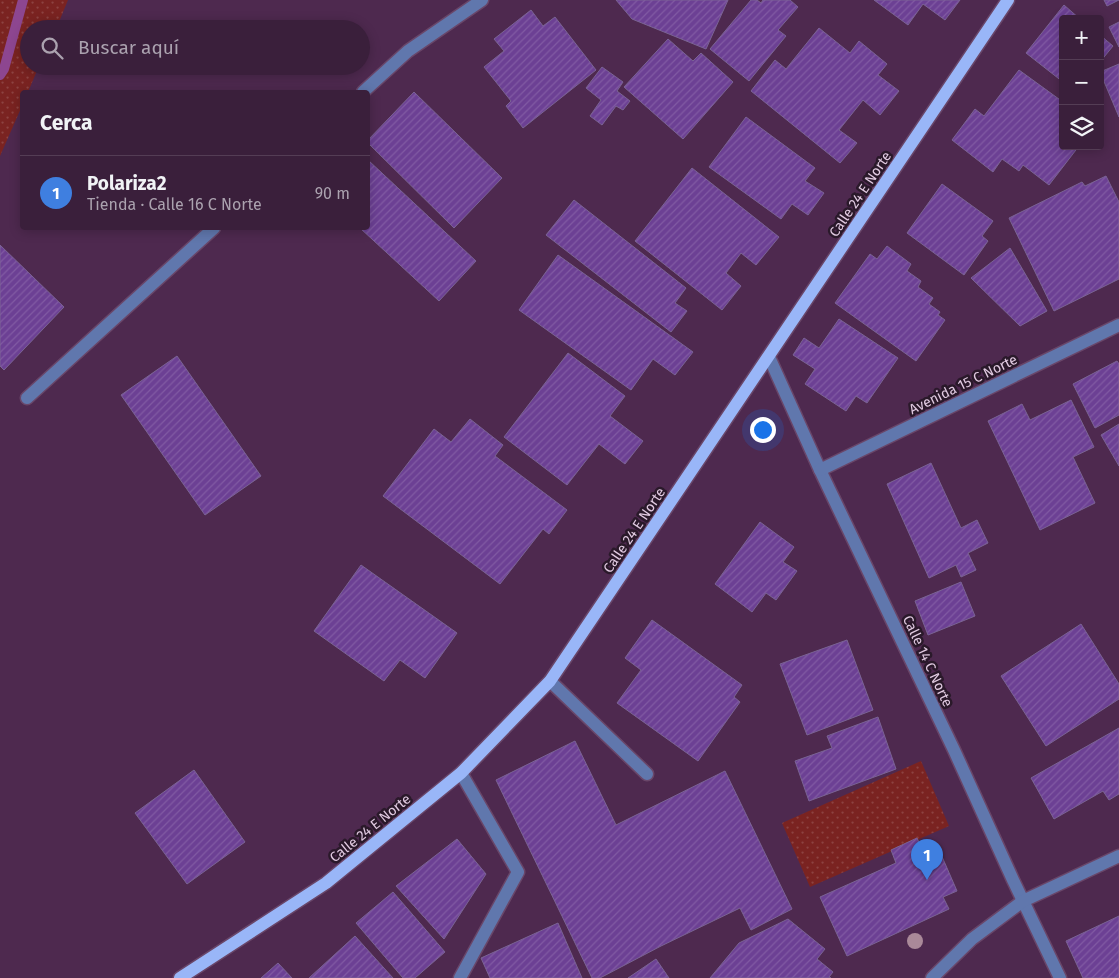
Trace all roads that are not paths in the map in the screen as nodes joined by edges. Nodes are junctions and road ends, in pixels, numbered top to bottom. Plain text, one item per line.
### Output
1 (482, 0) edge
2 (1008, 0) edge
3 (364, 90) edge
4 (212, 230) edge
5 (1119, 325) edge
6 (769, 357) junction
7 (27, 398) dead end
8 (820, 470) junction
9 (550, 681) junction
10 (461, 774) junction
11 (647, 774) dead end
12 (1119, 856) edge
13 (1023, 901) junction
14 (180, 978) edge
15 (460, 978) edge
16 (932, 978) edge
17 (1060, 978) edge

1 - 3 street
2 - 6 main road, Calle 24 E Norte
4 - 7 street
5 - 8 street, Avenida 15 C Norte
6 - 8 street, Calle 14 C Norte
6 - 9 main road, Calle 24 E Norte
8 - 13 street, Calle 14 C Norte
9 - 10 main road, Calle 24 E Norte
9 - 11 street
10 - 14 main road, Calle 24 E Norte
10 - 15 street
12 - 13 street
13 - 16 street
13 - 17 street, Calle 14 C Norte

